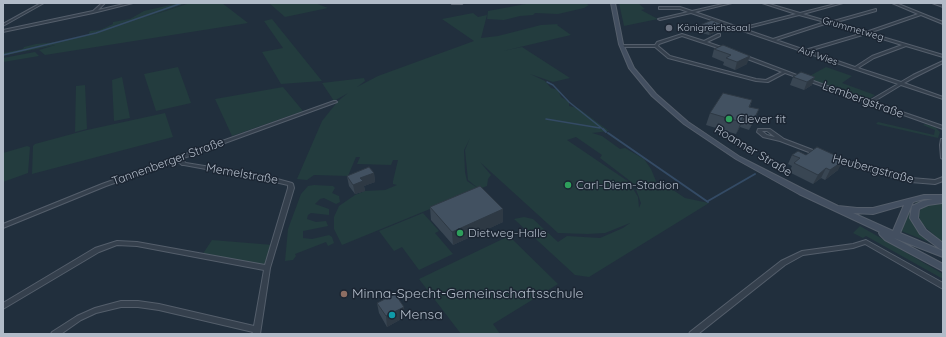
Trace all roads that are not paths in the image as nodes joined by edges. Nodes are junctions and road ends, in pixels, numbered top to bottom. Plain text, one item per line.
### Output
1 (43, 3) edge
2 (104, 3) edge
3 (132, 3) edge
4 (452, 3) edge
5 (462, 3) edge
6 (613, 3) edge
7 (731, 3) edge
8 (763, 3) edge
9 (842, 3) edge
10 (893, 3) edge
11 (933, 3) edge
12 (943, 6) edge
13 (660, 8) dead end
14 (875, 10) dead end
15 (94, 12) junction
16 (693, 12) junction
17 (798, 13) junction
18 (921, 14) junction
19 (660, 19) dead end
20 (829, 22) junction
21 (943, 23) edge
22 (3, 25) edge
23 (738, 29) junction
24 (3, 31) edge
25 (865, 33) junction
26 (718, 35) dead end
27 (772, 40) junction
28 (705, 42) junction
29 (906, 45) junction
30 (622, 46) junction
31 (656, 46) junction
32 (727, 50) edge
33 (804, 51) junction
34 (741, 56) edge
35 (943, 56) edge
36 (943, 62) edge
37 (855, 68) junction
38 (784, 72) junction
39 (900, 83) junction
40 (943, 98) edge
41 (335, 102) dead end
42 (870, 102) junction
43 (943, 128) edge
44 (782, 140) dead end
45 (943, 140) edge
46 (823, 156) edge
47 (178, 158) junction
48 (943, 158) edge
49 (832, 159) edge
50 (943, 179) edge
51 (943, 197) edge
52 (943, 201) edge
53 (910, 202) junction
54 (824, 204) junction
55 (3, 226) edge
56 (878, 228) junction
57 (895, 236) junction
58 (943, 247) edge
59 (943, 254) edge
60 (267, 268) junction
61 (943, 268) edge
62 (943, 286) edge
63 (3, 306) edge
64 (256, 332) edge
65 (55, 334) edge
66 (693, 334) edge

1 - 22 street
2 - 15 street
3 - 15 street
4 - 5 street
6 - 30 street, Roanner Straße
7 - 16 street
8 - 17 street, Grummetweg
9 - 17 street
10 - 18 street
11 - 12 street
13 - 16 street, Auf Wies
14 - 20 street
15 - 24 street
16 - 19 street
16 - 23 street, Auf Wies
17 - 20 street, Grummetweg
17 - 23 street
18 - 21 street
18 - 25 street
20 - 25 street, Grummetweg
20 - 27 street
23 - 27 street, Auf Wies
25 - 29 street, Grummetweg
25 - 33 street
26 - 28 street
27 - 33 street, Auf Wies
28 - 31 street
28 - 32 street
29 - 35 street, Grummetweg
29 - 37 street
30 - 31 street
30 - 54 street, Roanner Straße
31 - 38 street
33 - 37 street, Auf Wies
34 - 38 street, Lembergstraße
36 - 39 street
37 - 39 street, Auf Wies
38 - 42 street, Lembergstraße
39 - 40 street, Auf Wies
39 - 42 street
41 - 47 street, Tannenberger Straße
42 - 43 street, Lembergstraße
44 - 46 street, Heubergstraße
45 - 48 street
47 - 55 street, Tannenberger Straße
47 - 60 street, Memelstraße
49 - 50 street, Heubergstraße
51 - 53 street
52 - 58 street
53 - 54 street
53 - 57 street
54 - 56 street, Roanner Straße
56 - 57 street, Roanner Straße
56 - 61 street
57 - 59 street, Roanner Straße
60 - 63 street
60 - 64 street
62 - 66 street
64 - 65 street

